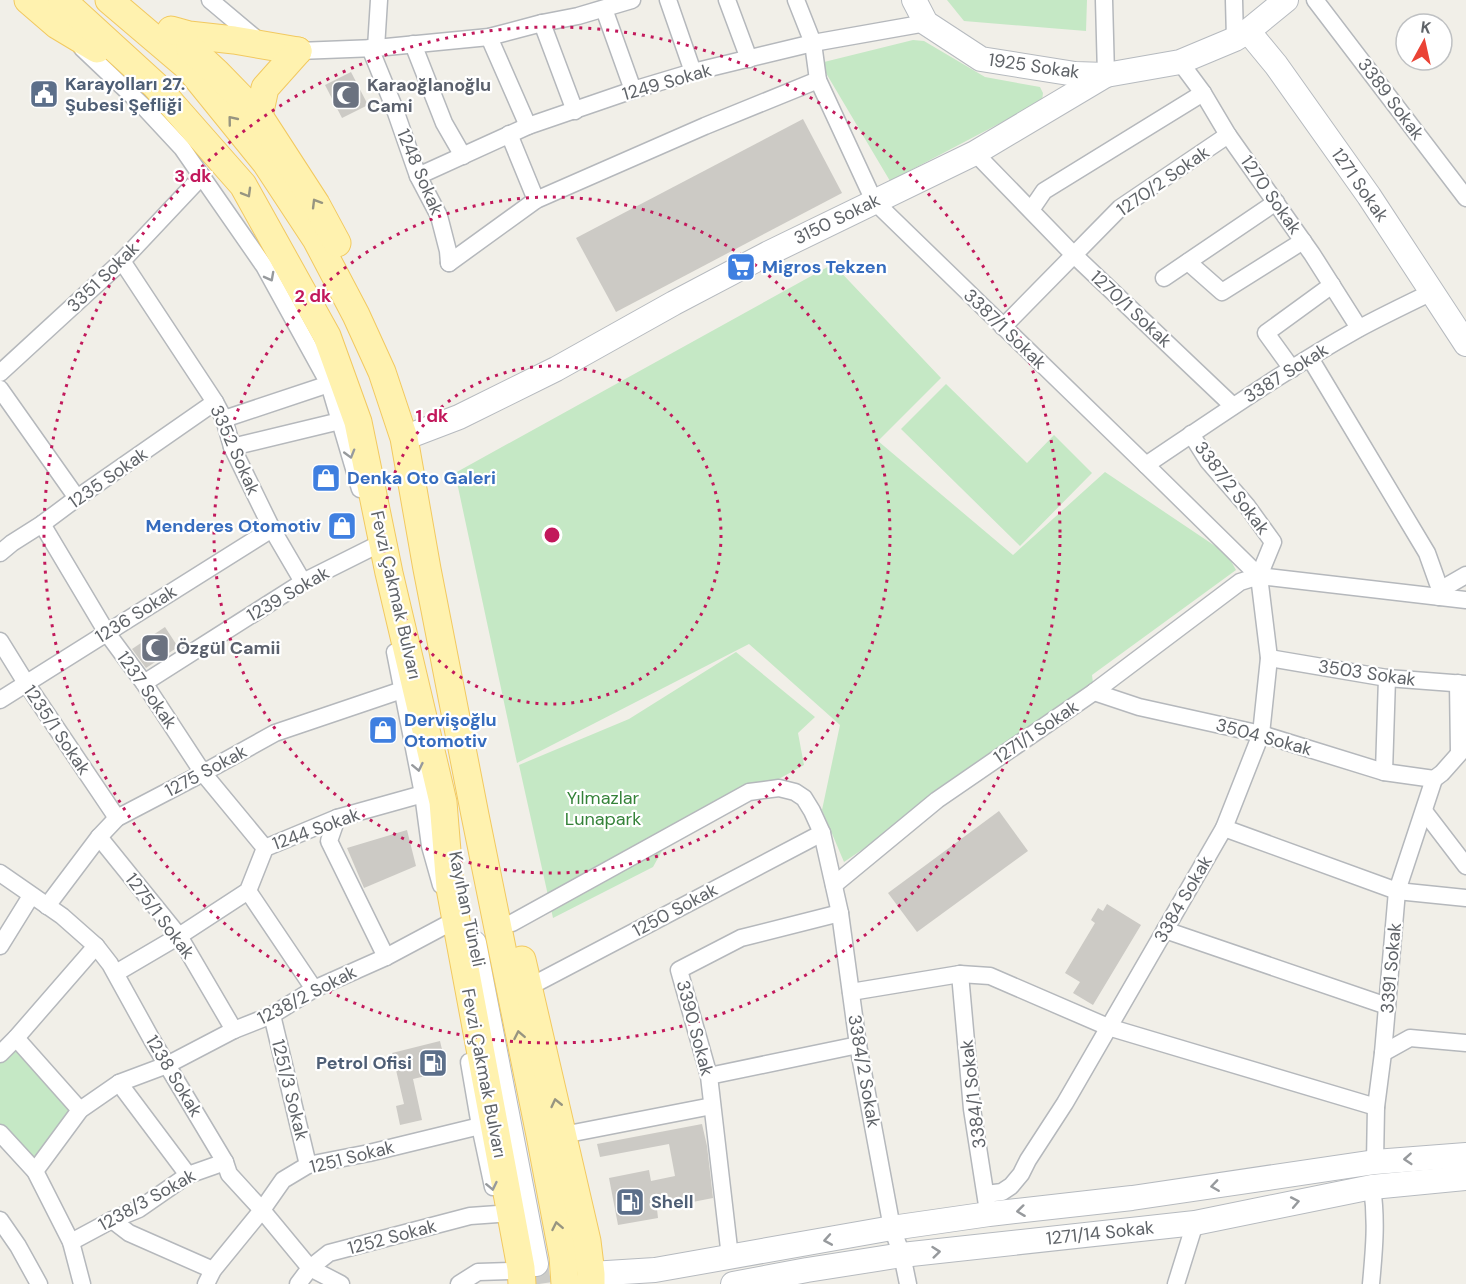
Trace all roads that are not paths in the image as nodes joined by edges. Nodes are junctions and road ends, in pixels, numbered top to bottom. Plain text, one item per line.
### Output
1 (28, 0) edge
2 (109, 0) edge
3 (135, 0) edge
4 (210, 0) edge
5 (379, 0) edge
6 (632, 0) edge
7 (668, 0) edge
8 (727, 0) edge
9 (796, 0) edge
10 (914, 0) edge
11 (1104, 0) edge
12 (1234, 0) edge
13 (1286, 0) edge
14 (1315, 0) edge
15 (604, 9) junction
16 (60, 12) edge
17 (542, 23) junction
18 (926, 23) junction
19 (171, 30) junction
20 (1241, 35) junction
21 (489, 37) junction
22 (413, 44) junction
23 (813, 44) junction
24 (263, 45) junction
25 (373, 48) junction
26 (298, 51) junction
27 (749, 59) junction
28 (1180, 62) junction
29 (693, 72) junction
30 (1106, 75) junction
31 (818, 80) junction
32 (633, 90) junction
33 (1203, 93) junction
34 (575, 111) junction
35 (259, 116) junction
36 (528, 126) junction
37 (509, 134) junction
38 (1228, 135) junction
39 (975, 153) junction
40 (463, 156) junction
41 (202, 176) junction
42 (418, 176) junction
43 (1466, 198) edge
44 (536, 200) junction
45 (874, 201) junction
46 (1276, 202) junction
47 (1031, 210) junction
48 (1303, 241) junction
49 (1074, 255) junction
50 (122, 261) junction
51 (1188, 262) junction
52 (1164, 278) dead end
53 (1332, 285) junction
54 (1432, 292) junction
55 (1003, 327) junction
56 (1359, 328) junction
57 (382, 338) junction
58 (1466, 344) edge
59 (1310, 357) junction
60 (1292, 369) junction
61 (382, 372) junction
62 (0, 373) edge
63 (329, 384) junction
64 (0, 389) edge
65 (215, 402) junction
66 (1233, 406) junction
67 (224, 419) junction
68 (340, 422) junction
69 (1191, 434) junction
70 (411, 436) junction
71 (232, 447) junction
72 (1146, 465) junction
73 (77, 498) junction
74 (42, 524) junction
75 (272, 529) junction
76 (4, 543) edge
77 (373, 547) junction
78 (1466, 575) edge
79 (1259, 576) junction
80 (303, 582) junction
81 (1440, 594) junction
82 (1466, 600) edge
83 (107, 633) junction
84 (0, 641) edge
85 (1269, 658) junction
86 (1387, 678) junction
87 (26, 683) junction
88 (144, 683) junction
89 (1462, 683) edge
90 (402, 690) junction
91 (1094, 692) junction
92 (0, 700) edge
93 (1261, 734) junction
94 (1462, 750) edge
95 (1384, 772) junction
96 (203, 773) junction
97 (1434, 779) junction
98 (433, 798) junction
99 (1424, 811) junction
100 (117, 818) junction
101 (337, 818) junction
102 (1224, 828) junction
103 (822, 833) junction
104 (99, 837) junction
105 (265, 848) junction
106 (1466, 866) edge
107 (0, 873) edge
108 (834, 885) junction
109 (248, 891) junction
110 (1397, 891) junction
111 (31, 896) junction
112 (1466, 898) edge
113 (46, 906) junction
114 (840, 913) junction
115 (512, 923) junction
116 (446, 925) junction
117 (1165, 930) junction
118 (179, 936) junction
119 (0, 946) edge
120 (96, 946) junction
121 (386, 957) junction
122 (116, 973) junction
123 (960, 974) junction
124 (529, 987) junction
125 (314, 989) junction
126 (851, 992) junction
127 (1387, 1006) junction
128 (272, 1015) junction
129 (1108, 1027) junction
130 (234, 1030) junction
131 (16, 1038) junction
132 (1466, 1042) edge
133 (858, 1045) junction
134 (1383, 1053) junction
135 (0, 1054) edge
136 (167, 1065) junction
137 (709, 1076) junction
138 (119, 1083) junction
139 (712, 1106) junction
140 (1376, 1107) junction
141 (80, 1110) junction
142 (480, 1126) junction
143 (0, 1133) edge
144 (563, 1135) junction
145 (1466, 1155) edge
146 (225, 1162) junction
147 (1375, 1162) junction
148 (308, 1165) junction
149 (35, 1171) junction
150 (188, 1175) junction
151 (1466, 1178) edge
152 (1372, 1187) junction
153 (987, 1204) junction
154 (262, 1210) junction
155 (498, 1214) junction
156 (0, 1220) edge
157 (112, 1220) junction
158 (1195, 1222) junction
159 (892, 1228) junction
160 (71, 1242) junction
161 (902, 1255) junction
162 (730, 1257) junction
163 (310, 1268) junction
164 (520, 1276) edge
165 (209, 1277) edge
166 (808, 1277) edge
167 (591, 1279) edge
168 (39, 1284) edge
169 (82, 1284) edge
170 (298, 1284) edge
171 (341, 1284) edge
172 (459, 1284) edge
173 (565, 1284) edge
174 (733, 1284) edge
175 (908, 1284) edge
176 (1176, 1284) edge
177 (1371, 1284) edge

1 - 16 main road, Fevzi Çakmak Bulvarı
61 -> 2 main road, Fevzi Çakmak Bulvarı
3 - 19 main road
4 - 24 street
5 - 25 street
6 - 15 street
7 - 29 street
8 - 27 street
9 - 23 street, 3387/1 Sokak
10 - 18 street, 1925 Sokak
11 - 30 street
12 - 20 street
13 - 20 street
14 - 43 street, 3389 Sokak
15 - 17 street
15 - 32 street
16 - 41 street
16 -> 98 main road, Fevzi Çakmak Bulvarı
17 - 21 street
17 - 34 street
18 - 23 street, 1249 Sokak
18 - 30 street, 1925 Sokak
19 - 24 main road
19 - 35 main road
20 - 28 street
20 - 54 street, 1271 Sokak
21 - 22 street
21 - 36 street
22 - 25 street
22 - 40 street
23 - 27 street, 1249 Sokak
23 - 31 street, 3387/1 Sokak
24 - 26 main road
25 - 26 street
25 - 42 street, 1248 Sokak
26 - 35 main road
27 - 29 street, 1249 Sokak
28 - 30 street
28 - 33 street, 1270 Sokak
29 - 32 street, 1249 Sokak
30 - 39 street, 3150 Sokak
31 - 44 street
31 - 45 street, 3387/1 Sokak
32 - 34 street, 1249 Sokak
33 - 38 street, 1270 Sokak
33 - 47 street
34 - 36 street, 1249 Sokak
57 -> 35 main road
36 - 37 street, 1249 Sokak
37 - 40 street, 1249 Sokak
37 - 44 street
38 - 46 street, 1270 Sokak
38 - 49 street, 1270/2 Sokak
39 - 45 street, 3150 Sokak
39 - 47 street, 1270/1 Sokak
40 - 42 street, 1249 Sokak
41 - 50 street, 3351 Sokak
41 -> 63 street
42 - 44 street, 1248 Sokak
45 - 55 street, 3387/1 Sokak
45 - 70 street, 3150 Sokak
46 - 48 street, 1270 Sokak
46 - 51 street
47 - 49 street, 1270/1 Sokak
48 - 51 street
48 - 53 street, 1270 Sokak
49 - 55 street, 1270/2 Sokak
49 - 66 street, 1270/1 Sokak
50 - 62 street, 3351 Sokak
50 - 65 street, 3352 Sokak
51 - 52 street
53 - 56 street, 1270 Sokak
53 - 60 street
54 - 56 street, 3387 Sokak
54 - 58 street, 1271 Sokak
55 - 72 street, 3387/1 Sokak
56 - 59 street, 3387 Sokak
57 - 61 main road
57 - 70 main road
59 - 60 street, 3387 Sokak
59 - 81 street
60 - 66 street, 3387 Sokak
61 - 70 main road, Fevzi Çakmak Bulvarı
63 - 67 street
63 - 68 street
64 - 73 street
65 - 67 street, 3352 Sokak
65 - 73 street, 1235 Sokak
66 - 69 street, 3387 Sokak
67 - 71 street, 3352 Sokak
68 - 71 street
68 -> 77 street
69 - 72 street, 3387 Sokak
69 - 79 street, 3387/2 Sokak
70 - 115 main road
173 -> 70 main road, Fevzi Çakmak Bulvarı
71 - 75 street, 3352 Sokak
72 - 79 street, 3387/1 Sokak
73 - 74 street, 1235 Sokak
74 - 76 street, 1235 Sokak
74 - 83 street, 1237 Sokak
75 - 80 street, 3352 Sokak
75 - 83 street, 1236 Sokak
77 - 80 street, 1239 Sokak
77 - 90 street
78 - 81 street
79 - 81 street
79 - 85 street, 3384 Sokak
79 - 91 street, 1271/1 Sokak
80 - 88 street, 1239 Sokak
81 - 82 street
83 - 87 street, 1236 Sokak
83 - 88 street, 1237 Sokak
84 - 87 street, 1235/1 Sokak
85 - 86 street, 3503 Sokak
85 - 93 street, 3384 Sokak
86 - 89 street, 3503 Sokak
86 - 95 street
87 - 92 street, 1236 Sokak
87 - 100 street, 1235/1 Sokak
88 - 96 street, 1237 Sokak
89 - 94 street
90 - 96 street, 1275 Sokak
90 -> 98 street
91 - 93 street, 3504 Sokak
91 - 108 street, 1271/1 Sokak
93 - 95 street, 3504 Sokak
93 - 102 street, 3384 Sokak
94 - 97 street
95 - 97 street, 3504 Sokak
96 - 100 street, 1275 Sokak
96 - 105 street, 1237 Sokak
97 - 99 street, 3391 Sokak
98 - 101 street, 1244 Sokak
98 - 116 street
98 - 164 main road, Fevzi Çakmak Bulvarı
99 - 106 street
99 - 110 street, 3391 Sokak
100 - 104 street, 1275 Sokak
101 - 105 street, 1244 Sokak
101 - 121 street
102 - 110 street
102 - 117 street, 3384 Sokak
103 - 108 street, 3384/2 Sokak
103 - 115 street, 3384/2 Sokak
103 - 124 street, 1250 Sokak
104 - 113 street, 1275 Sokak
104 - 118 street, 1275/1 Sokak
105 - 109 street, 1244 Sokak
107 - 111 street, 1238 Sokak
108 - 114 street, 3384/2 Sokak
109 - 118 street
109 - 125 street
110 - 112 street
110 - 127 street, 3391 Sokak
111 - 113 street, 1238 Sokak
111 - 119 street
113 - 120 street, 1238 Sokak
114 - 126 street, 3384/2 Sokak
114 - 137 street, 3390 Sokak
115 - 124 main road
116 - 121 street, 1238/2 Sokak
116 - 142 street
117 - 127 street
117 - 129 street, 3384 Sokak
118 - 122 street
118 - 130 street, 1275/1 Sokak
120 - 122 street, 1238 Sokak
120 - 131 street
121 - 125 street, 1238/2 Sokak
122 - 136 street, 1238 Sokak
123 - 126 street
123 - 129 street
123 - 153 street, 3384/1 Sokak
144 -> 124 main road
125 - 128 street, 1238/2 Sokak
126 - 133 street, 3384/2 Sokak
127 - 134 street, 3391 Sokak
128 - 130 street, 1238/2 Sokak
128 - 148 street, 1251/3 Sokak
129 - 140 street
129 - 153 street, 3384 Sokak
130 - 136 street, 1238/2 Sokak
131 - 135 street
131 - 141 street
132 - 134 street
133 - 137 street
133 - 159 street, 3384/2 Sokak
134 - 140 street, 3391 Sokak
136 - 138 street, 1238/2 Sokak
136 - 146 street, 1238 Sokak
137 - 139 street, 3390 Sokak
138 - 141 street, 1238/2 Sokak
138 - 150 street
139 - 144 street
139 - 162 street, 3390 Sokak
140 - 147 street, 3391 Sokak
141 - 149 street, 1238/2 Sokak
142 - 148 street, 1251 Sokak
142 -> 155 street
143 - 149 street
144 - 167 main road
145 -> 147 street
146 - 150 street, 1238/3 Sokak
146 - 154 street, 1238 Sokak
147 -> 153 street
148 - 154 street, 1251 Sokak
149 - 160 street
150 - 157 street, 1238/3 Sokak
151 - 152 street, 1271/14 Sokak
158 -> 152 street, 1271/14 Sokak
152 - 177 street
153 - 159 street
154 - 163 street, 1238 Sokak
154 - 165 street, 1251 Sokak
155 - 163 street, 1252 Sokak
155 - 164 street
156 - 168 street
157 - 160 street, 1238/3 Sokak
157 - 165 street
161 -> 158 street, 1271/14 Sokak
158 - 176 street
159 - 161 street, 3384/2 Sokak
159 -> 162 street
160 - 169 street
161 - 166 street, 1271/14 Sokak
161 - 175 street, 3384/2 Sokak
162 - 167 street
163 - 170 street, 1252 Sokak
163 - 171 street, 1238 Sokak
164 - 172 street
166 - 174 street, 1271/14 Sokak

